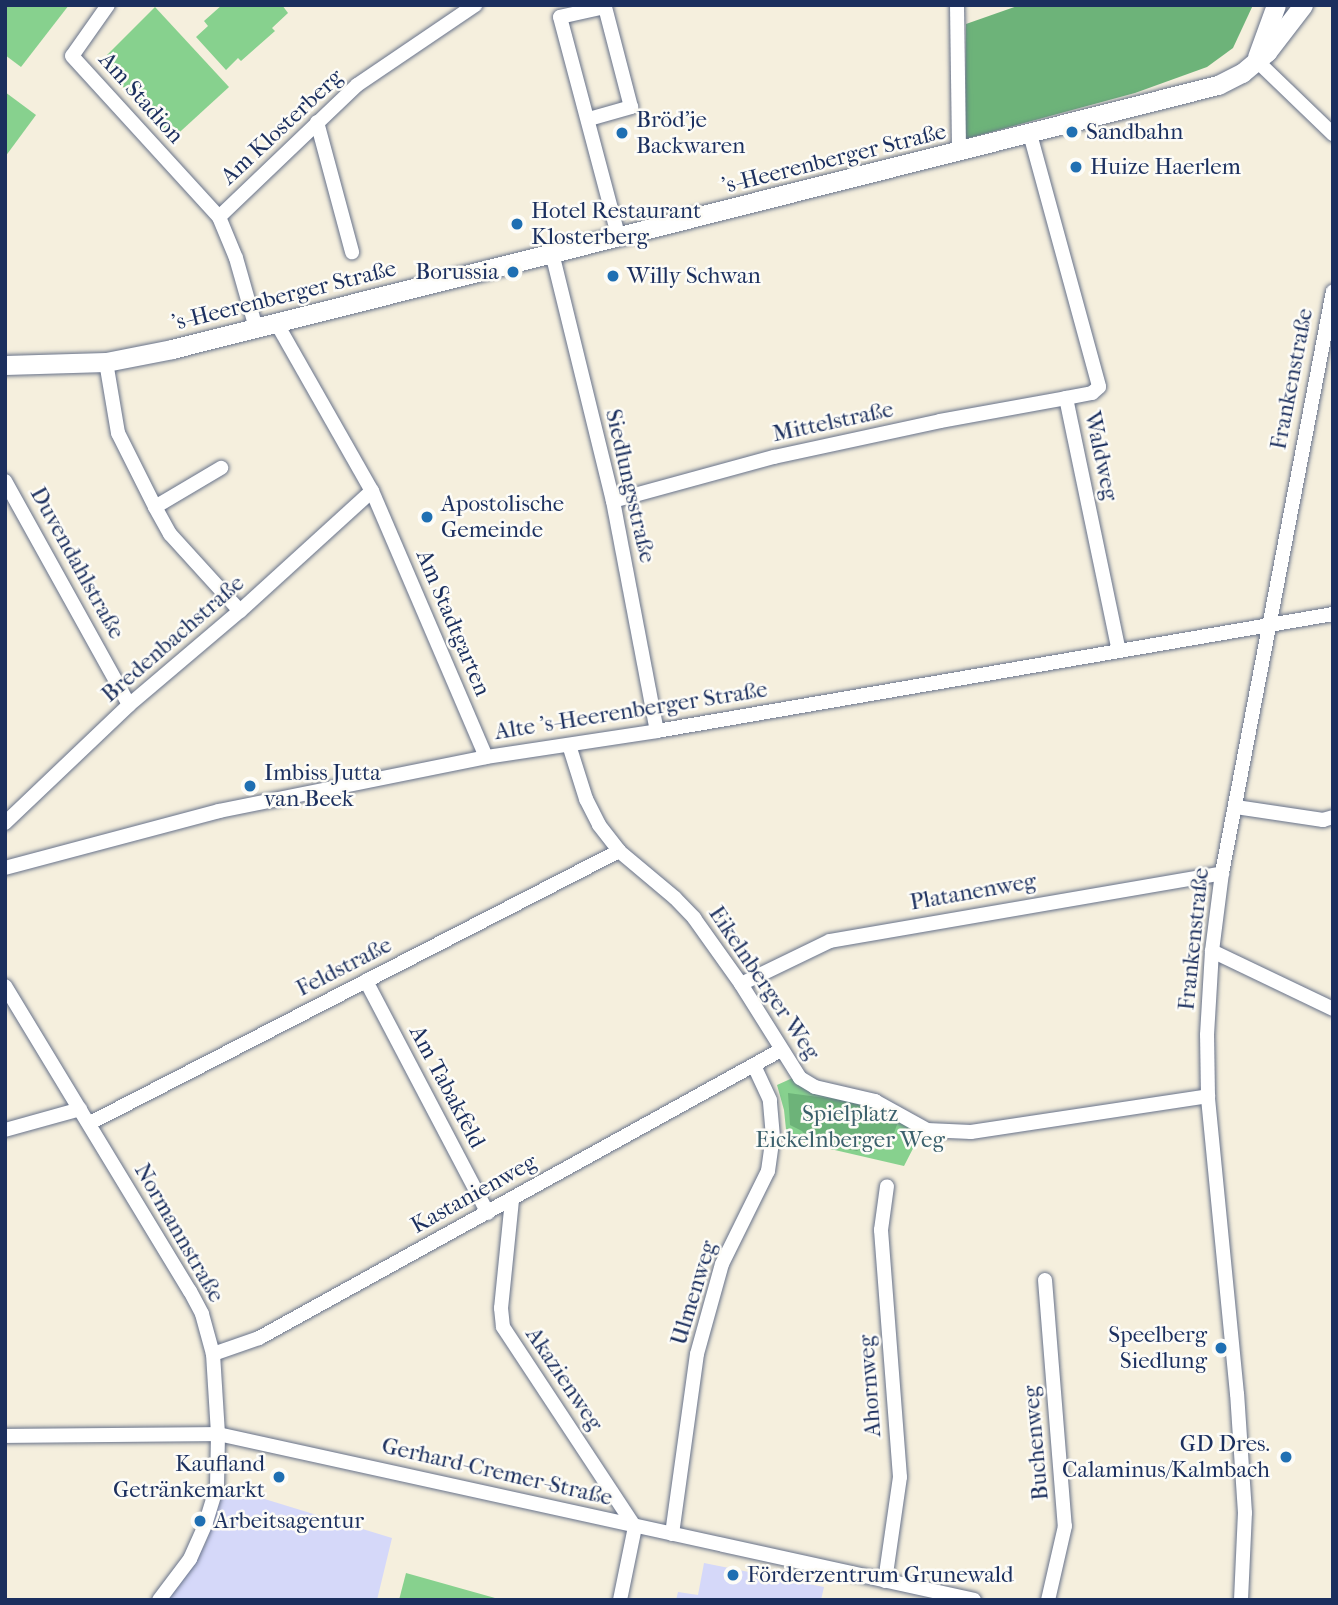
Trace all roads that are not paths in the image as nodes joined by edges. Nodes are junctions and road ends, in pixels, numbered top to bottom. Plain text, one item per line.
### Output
1 (108, 5) edge
2 (475, 5) edge
3 (957, 5) edge
4 (1276, 5) edge
5 (1303, 5) edge
6 (1256, 61) junction
7 (589, 118) junction
8 (317, 122) junction
9 (1030, 134) junction
10 (1333, 134) edge
11 (959, 153) junction
12 (219, 217) junction
13 (619, 238) junction
14 (352, 252) dead end
15 (552, 253) junction
16 (1333, 291) edge
17 (277, 324) junction
18 (256, 328) junction
19 (106, 362) junction
20 (5, 365) edge
21 (1066, 398) junction
22 (221, 468) dead end
23 (5, 481) edge
24 (372, 491) junction
25 (613, 501) junction
26 (155, 507) junction
27 (240, 611) junction
28 (1333, 614) edge
29 (1269, 622) junction
30 (1119, 651) junction
31 (129, 705) junction
32 (657, 731) junction
33 (569, 745) junction
34 (486, 757) junction
35 (1236, 807) junction
36 (1333, 817) edge
37 (5, 823) edge
38 (619, 851) junction
39 (5, 869) edge
40 (1222, 873) junction
41 (1212, 951) junction
42 (366, 981) junction
43 (741, 984) junction
44 (5, 986) edge
45 (1333, 1009) edge
46 (781, 1049) junction
47 (754, 1066) junction
48 (1208, 1096) junction
49 (80, 1109) junction
50 (90, 1123) junction
51 (5, 1130) edge
52 (887, 1186) dead end
53 (512, 1200) junction
54 (488, 1213) junction
55 (1045, 1280) dead end
56 (212, 1354) junction
57 (218, 1434) junction
58 (5, 1436) edge
59 (635, 1527) junction
60 (672, 1534) junction
61 (885, 1581) junction
62 (159, 1600) edge
63 (620, 1600) edge
64 (974, 1600) edge
65 (1048, 1600) edge
66 (1241, 1600) edge

1 - 12 street, Am Stadion
2 - 8 street, Am Klosterberg
3 - 11 street
4 - 6 street
5 - 6 street, 's-Heerenberger Straße
6 - 9 street, 's-Heerenberger Straße
6 - 10 street
7 - 7 street
7 - 13 street
8 - 12 street, Am Klosterberg
8 - 14 street
9 - 11 street, 's-Heerenberger Straße
9 - 21 street, Waldweg
11 - 13 street, 's-Heerenberger Straße
12 - 18 street, Am Klosterberg
13 - 15 street, 's-Heerenberger Straße
15 - 17 street, 's-Heerenberger Straße
15 - 25 street, Siedlungsstraße
16 - 29 street, Frankenstraße
17 - 18 street, 's-Heerenberger Straße
17 - 24 street, Am Stadtgarten
18 - 19 street, 's-Heerenberger Straße
19 - 20 street, 's-Heerenberger Straße
19 - 26 street
21 - 25 street, Mittelstraße
21 - 30 street, Waldweg
22 - 26 street
23 - 31 street, Duvendahlstraße
24 - 27 street, Bredenbachstraße
24 - 34 street, Am Stadtgarten
25 - 32 street, Siedlungsstraße
26 - 27 street
27 - 31 street, Bredenbachstraße
28 - 29 street, Alte 's-Heerenberger Straße
29 - 30 street, Alte 's-Heerenberger Straße
29 - 35 street, Frankenstraße
30 - 32 street, Alte 's-Heerenberger Straße
31 - 37 street, Bredenbachstraße
32 - 33 street, Alte 's-Heerenberger Straße
33 - 34 street, Alte 's-Heerenberger Straße
33 - 38 street, Eikelnberger Weg
34 - 39 street, Alte 's-Heerenberger Straße
35 - 36 street
35 - 40 street, Frankenstraße
38 - 42 street, Feldstraße
38 - 43 street, Eikelnberger Weg
40 - 41 street, Frankenstraße
40 - 43 street, Platanenweg
41 - 45 street
41 - 48 street, Frankenstraße
42 - 50 street, Feldstraße
42 - 54 street, Am Tabakfeld
43 - 46 street, Eikelnberger Weg
44 - 49 street, Normannstraße
46 - 47 street
46 - 48 street, Eikelnberger Weg
47 - 53 street, Kastanienweg
47 - 60 street, Ulmenweg
48 - 66 street, Frankenstraße
49 - 50 street, Normannstraße
49 - 51 street
50 - 56 street, Normannstraße
52 - 61 street, Ahornweg
53 - 54 street, Kastanienweg
53 - 59 street, Akazienweg
54 - 56 street, Kastanienweg
55 - 65 street, Buchenweg
56 - 57 street, Normannstraße
57 - 58 street, Gerhard-Cremer-Straße
57 - 59 street, Gerhard-Cremer-Straße
57 - 62 street, Normannstraße
59 - 60 street, Gerhard-Cremer-Straße
59 - 63 street
60 - 61 street, Gerhard-Cremer-Straße
61 - 64 street, Gerhard-Cremer-Straße

